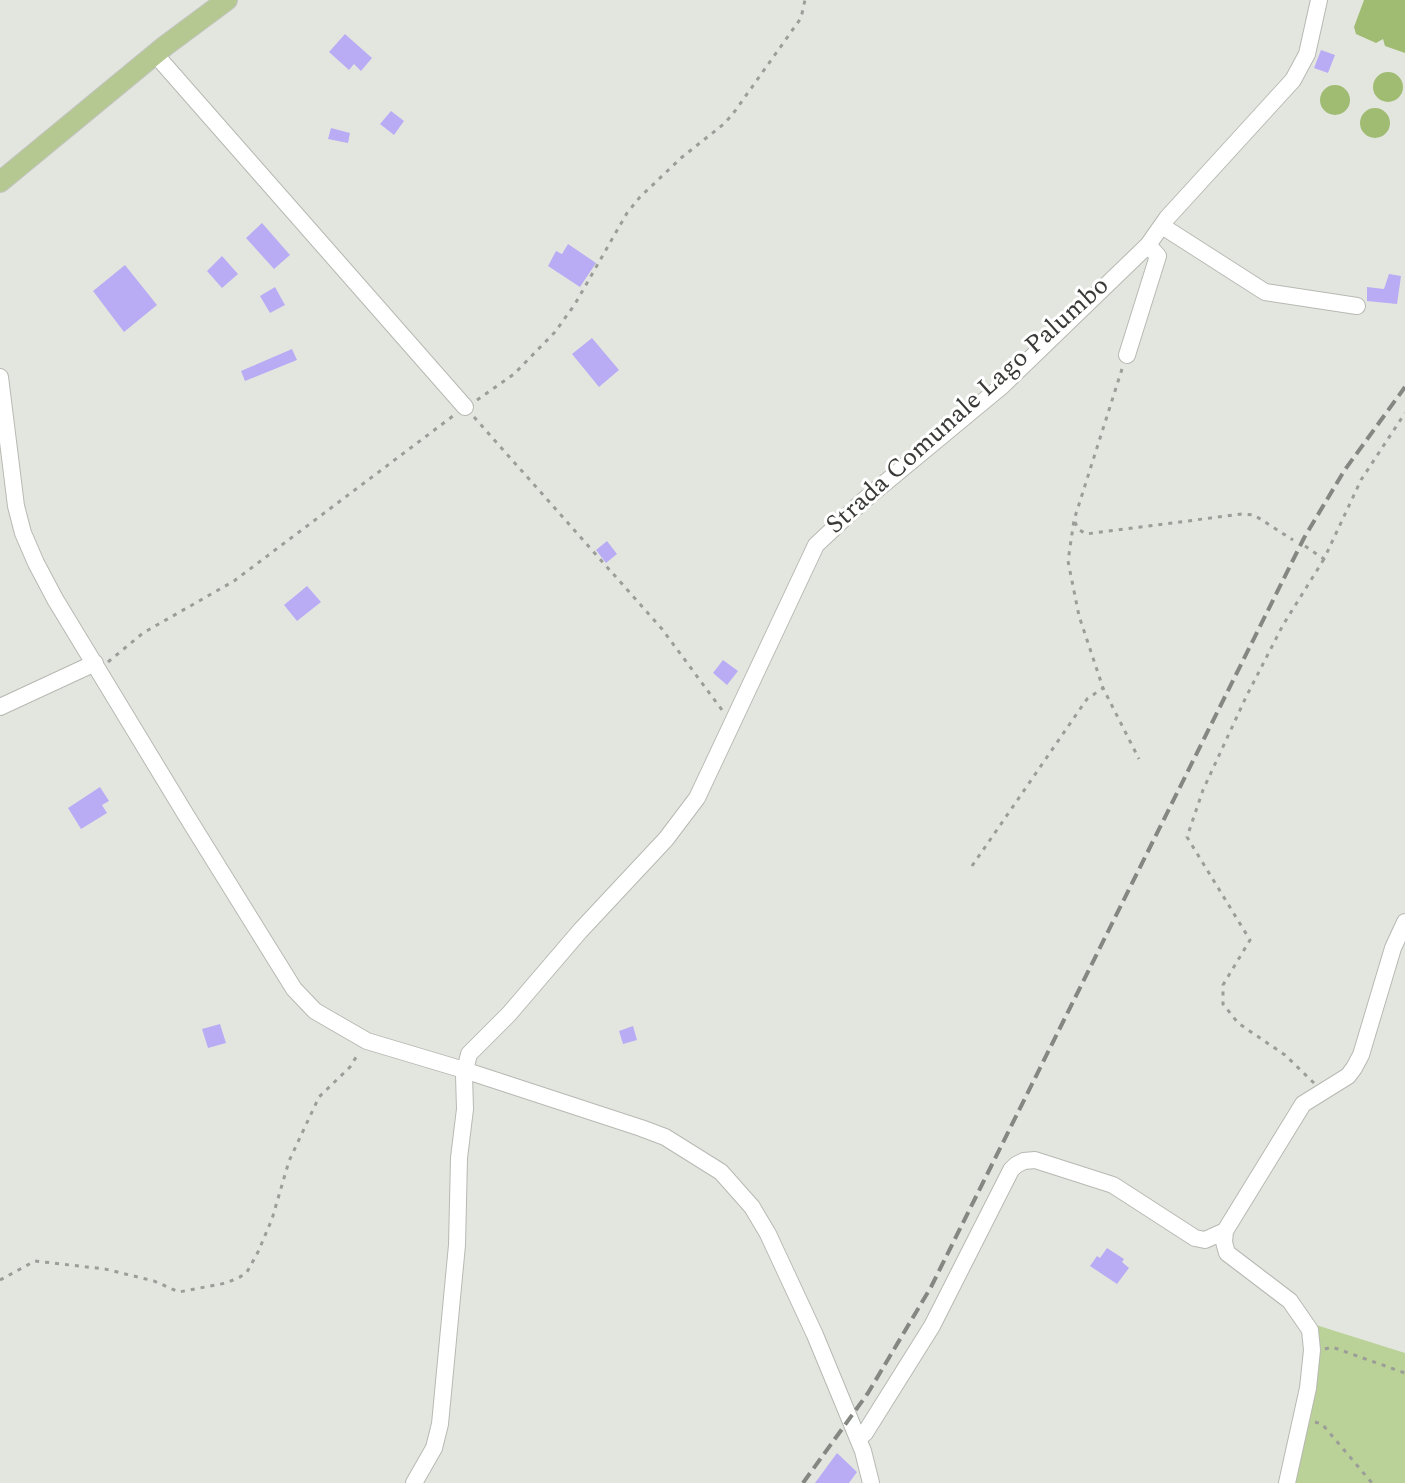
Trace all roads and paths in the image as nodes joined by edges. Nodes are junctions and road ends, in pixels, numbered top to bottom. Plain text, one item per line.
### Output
1 (216, 0) edge
2 (227, 0) edge
3 (805, 0) edge
4 (1319, 0) edge
5 (160, 50) junction
6 (0, 182) edge
7 (1162, 226) junction
8 (1148, 245) junction
9 (1357, 306) dead end
10 (1127, 355) joint
11 (0, 377) edge
12 (465, 407) junction
13 (1405, 413) edge
14 (1074, 520) junction
15 (1293, 540) dead end
16 (1305, 546) dead end
17 (1324, 559) junction
18 (96, 665) junction
19 (1103, 688) junction
20 (0, 707) edge
21 (732, 723) junction
22 (1139, 759) dead end
23 (972, 866) dead end
24 (1405, 922) edge
25 (367, 1041) junction
26 (464, 1070) junction
27 (1319, 1093) junction
28 (1225, 1231) junction
29 (0, 1280) edge
30 (1323, 1350) dead end
31 (1405, 1373) edge
32 (1301, 1418) junction
33 (858, 1439) junction
34 (414, 1483) edge
35 (871, 1483) edge
36 (1287, 1483) edge
37 (1372, 1483) edge

1 - 5 main road
2 - 5 main road
3 - 12 path
4 - 7 street, Strada Comunale Lago Palumbo
5 - 6 main road
5 - 12 street
7 - 8 street, Strada Comunale Lago Palumbo
7 - 9 street
8 - 10 street
8 - 21 street, Strada Comunale Lago Palumbo
10 - 14 path
11 - 18 street
12 - 18 path
12 - 21 path
13 - 17 path
14 - 15 path
14 - 19 path
16 - 17 path
17 - 27 path
18 - 20 street
18 - 25 street
19 - 22 path
19 - 23 path
21 - 26 street, Strada Comunale Lago Palumbo
24 - 27 street
25 - 26 street
25 - 29 path
26 - 33 street
26 - 34 street
27 - 28 street
28 - 32 street
28 - 33 street
30 - 31 path
32 - 36 street
32 - 37 path
33 - 35 street

